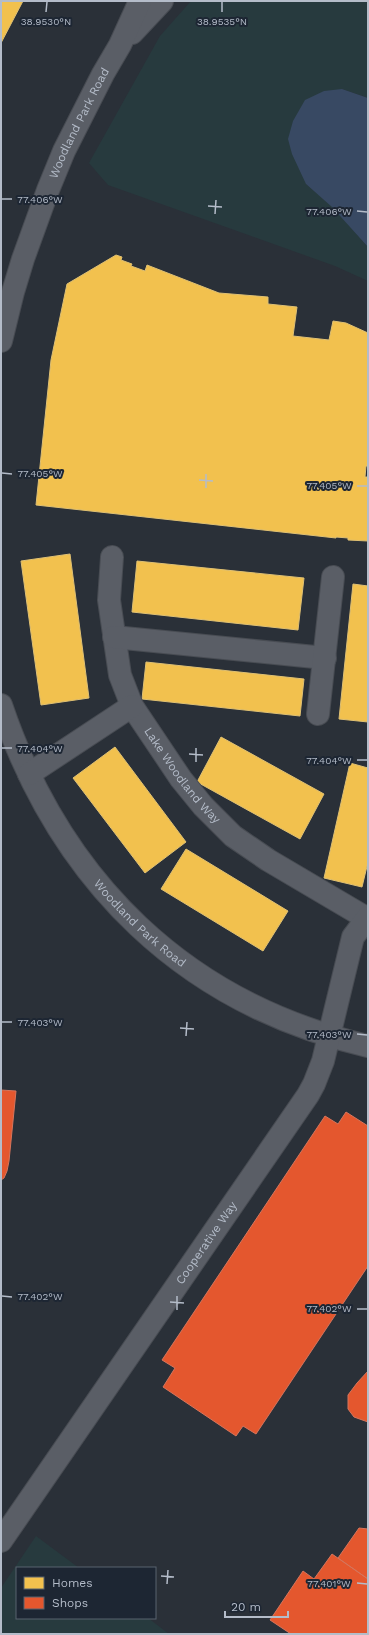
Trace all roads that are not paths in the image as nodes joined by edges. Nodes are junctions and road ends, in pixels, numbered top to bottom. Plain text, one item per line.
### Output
1 (140, 1) edge
2 (162, 1) edge
3 (120, 46) junction
4 (1, 341) edge
5 (112, 557) dead end
6 (333, 577) dead end
7 (114, 637) junction
8 (325, 658) junction
9 (1, 705) edge
10 (132, 706) junction
11 (318, 714) dead end
12 (29, 774) junction
13 (368, 918) edge
14 (329, 1037) junction
15 (368, 1046) edge
16 (1, 1541) edge

1 - 3 street, Woodland Park Road
2 - 3 street, Woodland Park Road
3 - 4 street, Woodland Park Road
5 - 7 street, Lake Woodland Way
6 - 8 street
7 - 8 street
7 - 10 street, Lake Woodland Way
8 - 11 street
9 - 12 street, Woodland Park Road
10 - 12 street
10 - 13 street, Lake Woodland Way
12 - 14 street, Woodland Park Road
13 - 14 street, Cooperative Way
14 - 15 street, Woodland Park Road
14 - 16 street, Cooperative Way

